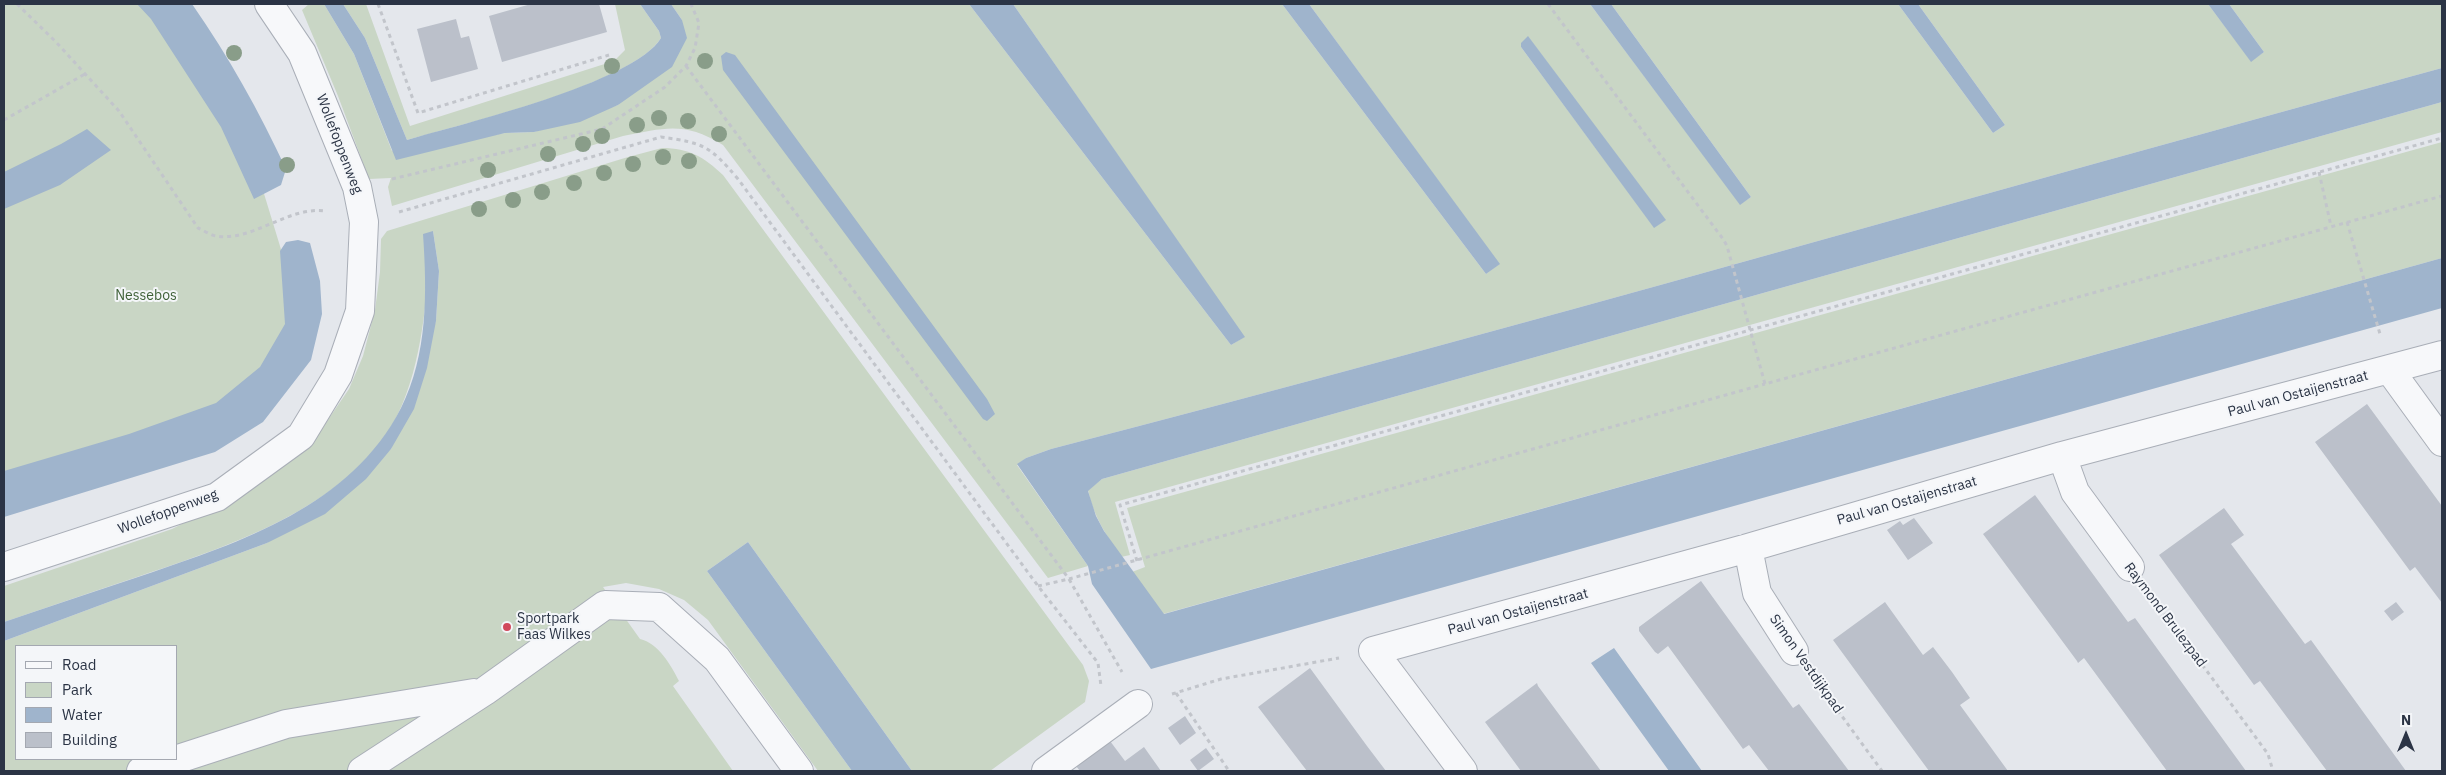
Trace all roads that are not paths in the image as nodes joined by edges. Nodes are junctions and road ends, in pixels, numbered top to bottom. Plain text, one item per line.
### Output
1 (269, 4) edge
2 (2442, 355) edge
3 (2389, 369) junction
4 (2442, 442) edge
5 (2062, 456) junction
6 (1748, 548) junction
7 (4, 567) edge
8 (2130, 567) road end
9 (1794, 651) road end
10 (485, 692) junction
11 (1138, 704) road end
12 (178, 759) edge
13 (175, 760) edge
14 (141, 771) edge
15 (362, 771) edge
16 (799, 771) edge
17 (1046, 771) edge
18 (1463, 771) edge

1 - 7 street, Wollefoppenweg
2 - 3 street, Paul van Ostaijenstraat
3 - 4 street
3 - 5 street, Paul van Ostaijenstraat
5 - 6 street, Paul van Ostaijenstraat
5 - 8 street, Raymond Brulezpad
6 - 9 street, Simon Vestdijkpad
6 - 18 street, Paul van Ostaijenstraat
10 - 12 street
10 - 15 street
10 - 16 street
11 - 17 street
13 - 14 street

